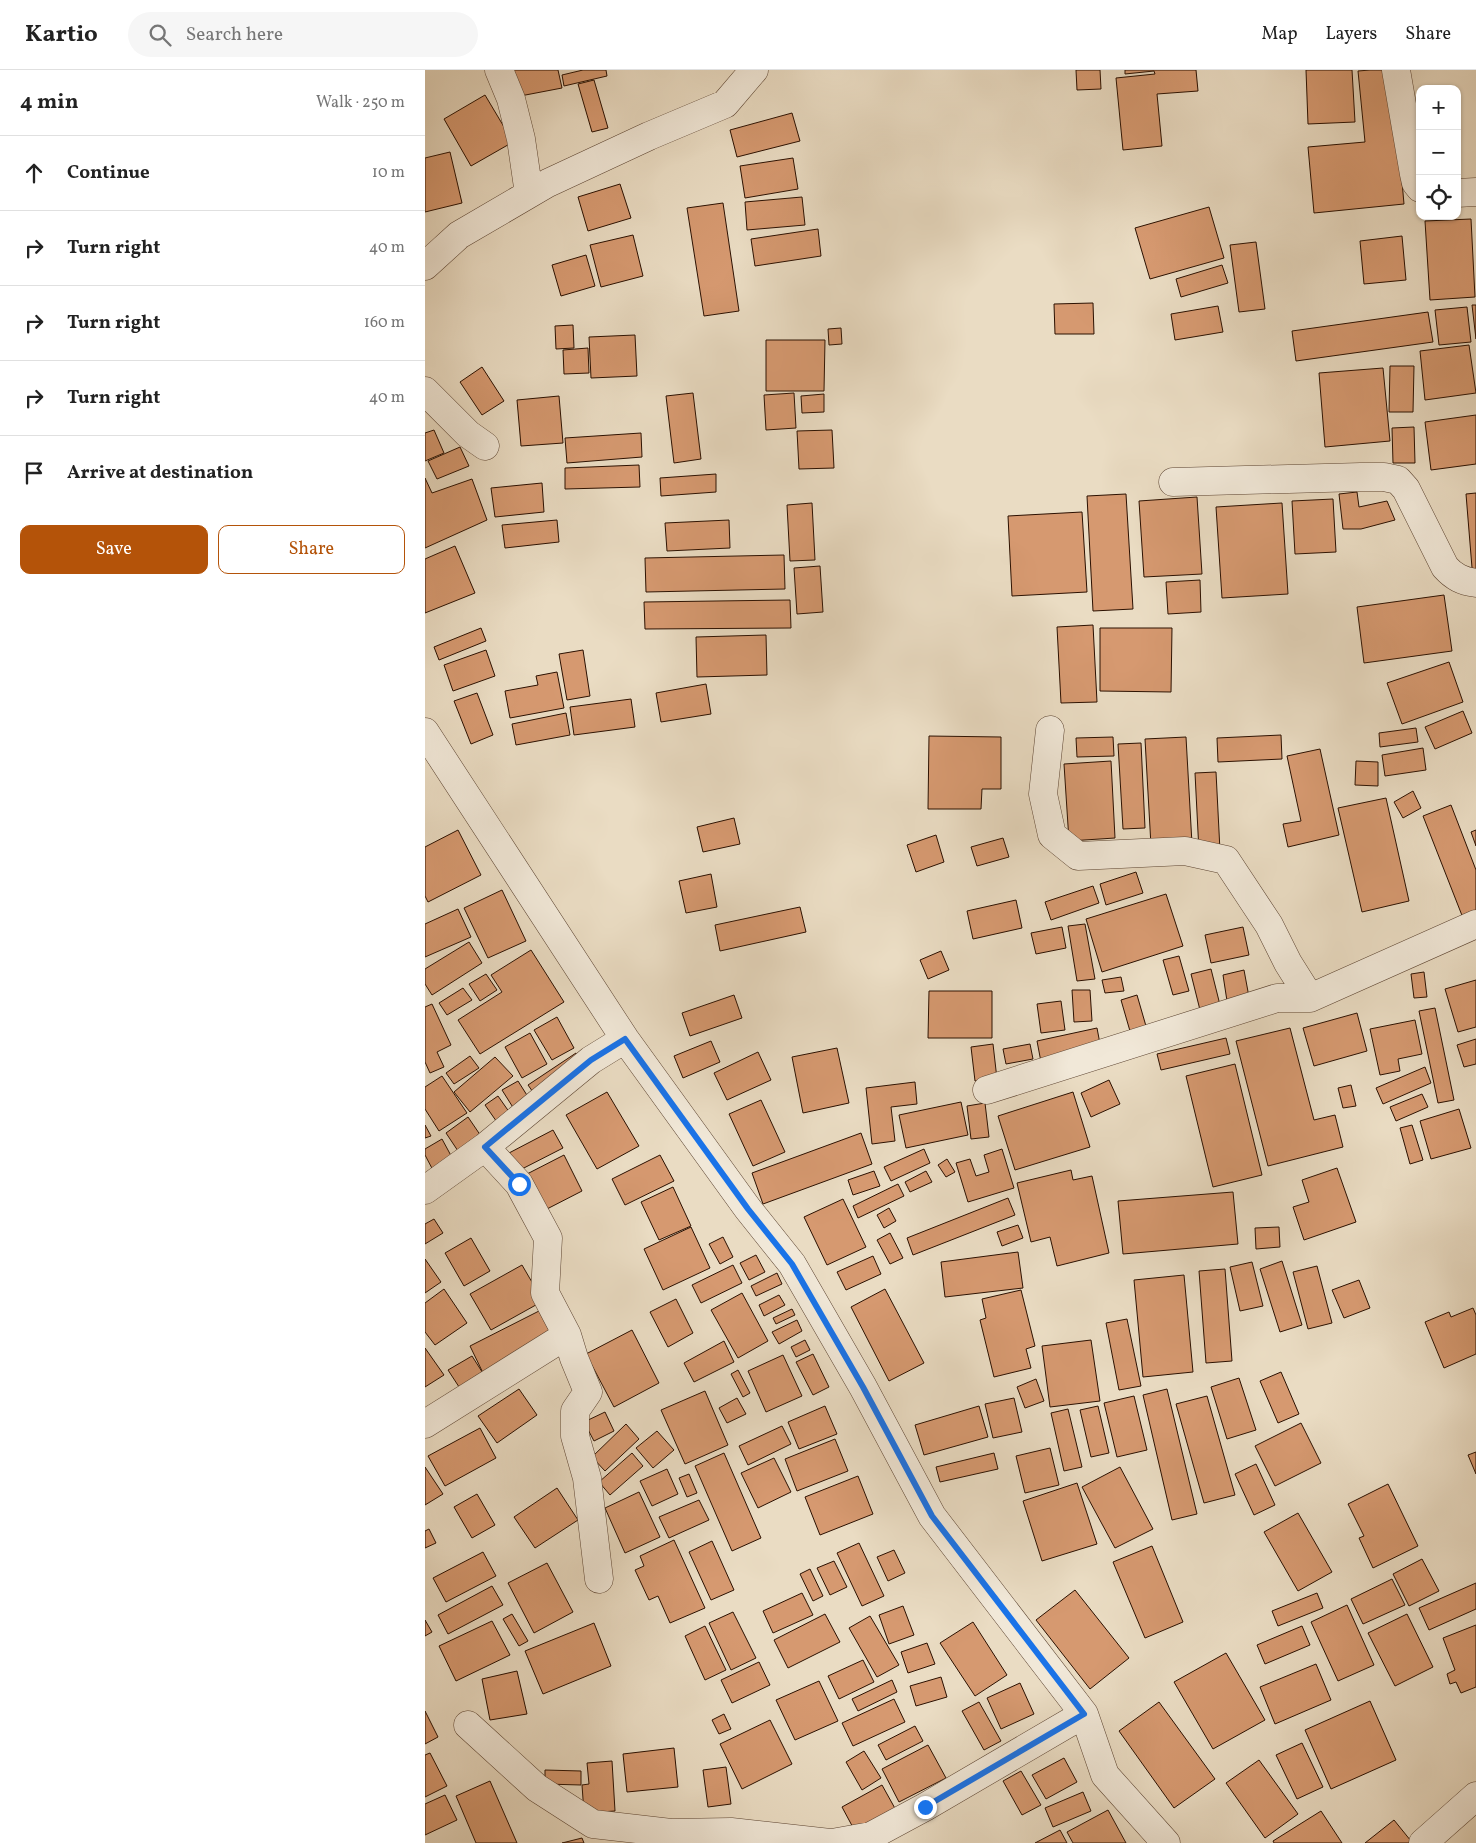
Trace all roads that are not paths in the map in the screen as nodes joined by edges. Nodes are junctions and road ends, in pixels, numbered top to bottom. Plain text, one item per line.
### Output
1 (499, 70) edge
2 (754, 70) edge
3 (1396, 70) edge
4 (1416, 183) edge
5 (1476, 192) edge
6 (1461, 193) edge
7 (529, 194) junction
8 (425, 266) edge
9 (425, 391) edge
10 (485, 446) dead end
11 (1173, 482) dead end
12 (1476, 583) edge
13 (1050, 730) dead end
14 (425, 732) edge
15 (1476, 924) edge
16 (1310, 998) junction
17 (625, 1039) junction
18 (987, 1090) dead end
19 (485, 1147) junction
20 (425, 1190) edge
21 (567, 1335) junction
22 (425, 1424) edge
23 (599, 1579) dead end
24 (1084, 1714) junction
25 (468, 1725) dead end
26 (1476, 1796) edge
27 (868, 1839) edge
28 (831, 1843) edge
29 (1166, 1843) edge
30 (1423, 1843) edge

1 - 7 street
2 - 7 street
3 - 4 street
5 - 6 street
7 - 8 street
9 - 10 street
11 - 12 street
13 - 16 street
14 - 17 street
15 - 16 street
16 - 18 street
17 - 19 street
17 - 24 street
19 - 20 street
19 - 21 street
21 - 22 street
21 - 23 street
24 - 27 street
24 - 29 street
25 - 28 street
26 - 30 street
27 - 28 street

